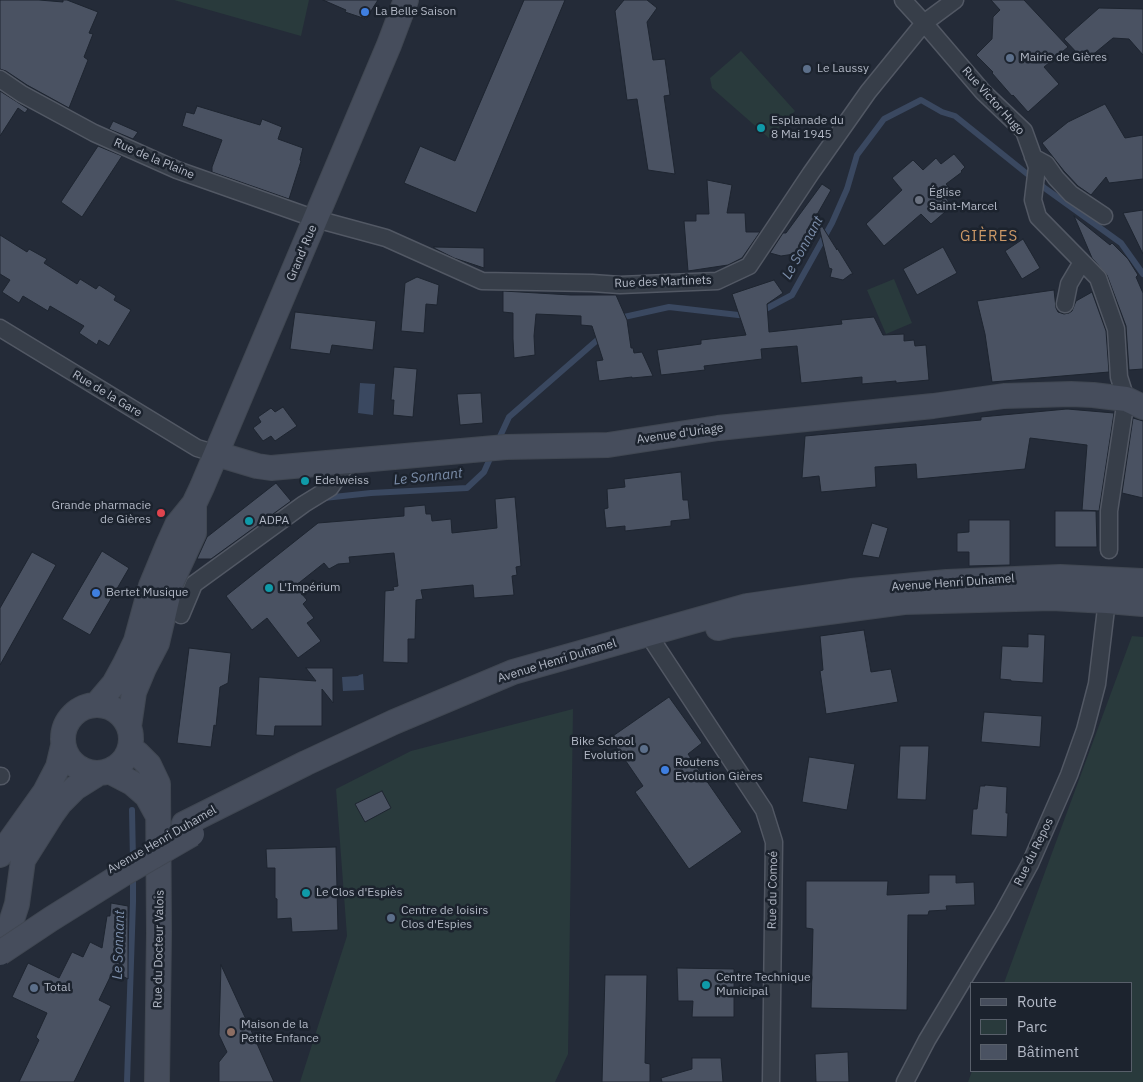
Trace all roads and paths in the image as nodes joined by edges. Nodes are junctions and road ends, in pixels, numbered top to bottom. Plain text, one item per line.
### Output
1 (406, 0) edge
2 (903, 0) edge
3 (955, 0) edge
4 (924, 23) junction
5 (0, 79) edge
6 (1035, 162) junction
7 (1104, 216) dead end
8 (316, 219) junction
9 (1082, 262) junction
10 (1065, 304) dead end
11 (0, 328) edge
12 (1135, 403) edge
13 (217, 454) junction
14 (349, 461) junction
15 (194, 504) junction
16 (1109, 550) dead end
17 (1143, 581) edge
18 (1108, 590) junction
19 (1143, 604) edge
20 (181, 615) dead end
21 (654, 643) junction
22 (97, 704) junction
23 (129, 737) junction
24 (63, 746) junction
25 (104, 772) junction
26 (158, 816) junction
27 (188, 829) junction
28 (0, 855) edge
29 (0, 902) edge
30 (2, 943) edge
31 (157, 1082) edge
32 (771, 1082) edge
33 (905, 1082) edge

1 - 8 main road, Grand' Rue
2 - 4 street, Rue Victor Hugo
3 - 4 street, Rue des Martinets
4 - 6 street, Rue Victor Hugo
4 - 8 street, Rue des Martinets
5 - 8 street, Rue de la Plaine
6 - 7 street
6 - 9 street, Rue Victor Hugo
8 - 13 main road, Grand' Rue
9 - 10 street
9 - 12 street, Rue Victor Hugo
11 - 13 street, Rue de la Gare
12 - 14 main road, Avenue d'Uriage
12 - 16 street, Rue Victor Hugo
13 - 14 main road, Avenue d'Uriage
13 - 15 main road, Grand' Rue
14 - 20 street
15 - 22 main road, Grand' Rue
15 - 23 main road, Grand' Rue
17 - 18 main road, Avenue Henri Duhamel
18 - 19 main road, Avenue Henri Duhamel
18 - 21 main road, Avenue Henri Duhamel
18 - 27 main road, Avenue Henri Duhamel
18 - 33 street, Rue du Repos
21 - 27 main road, Avenue Henri Duhamel
21 - 32 street, Rue du Comoé
22 - 23 main road
22 - 24 main road
23 - 25 main road
23 - 26 main road, Rue du Docteur Valois
24 - 25 main road
24 - 28 main road
25 - 26 main road, Rue du Docteur Valois
25 - 30 main road
26 - 31 main road, Rue du Docteur Valois
27 - 30 main road, Avenue Henri Duhamel, bridge
29 - 30 main road

